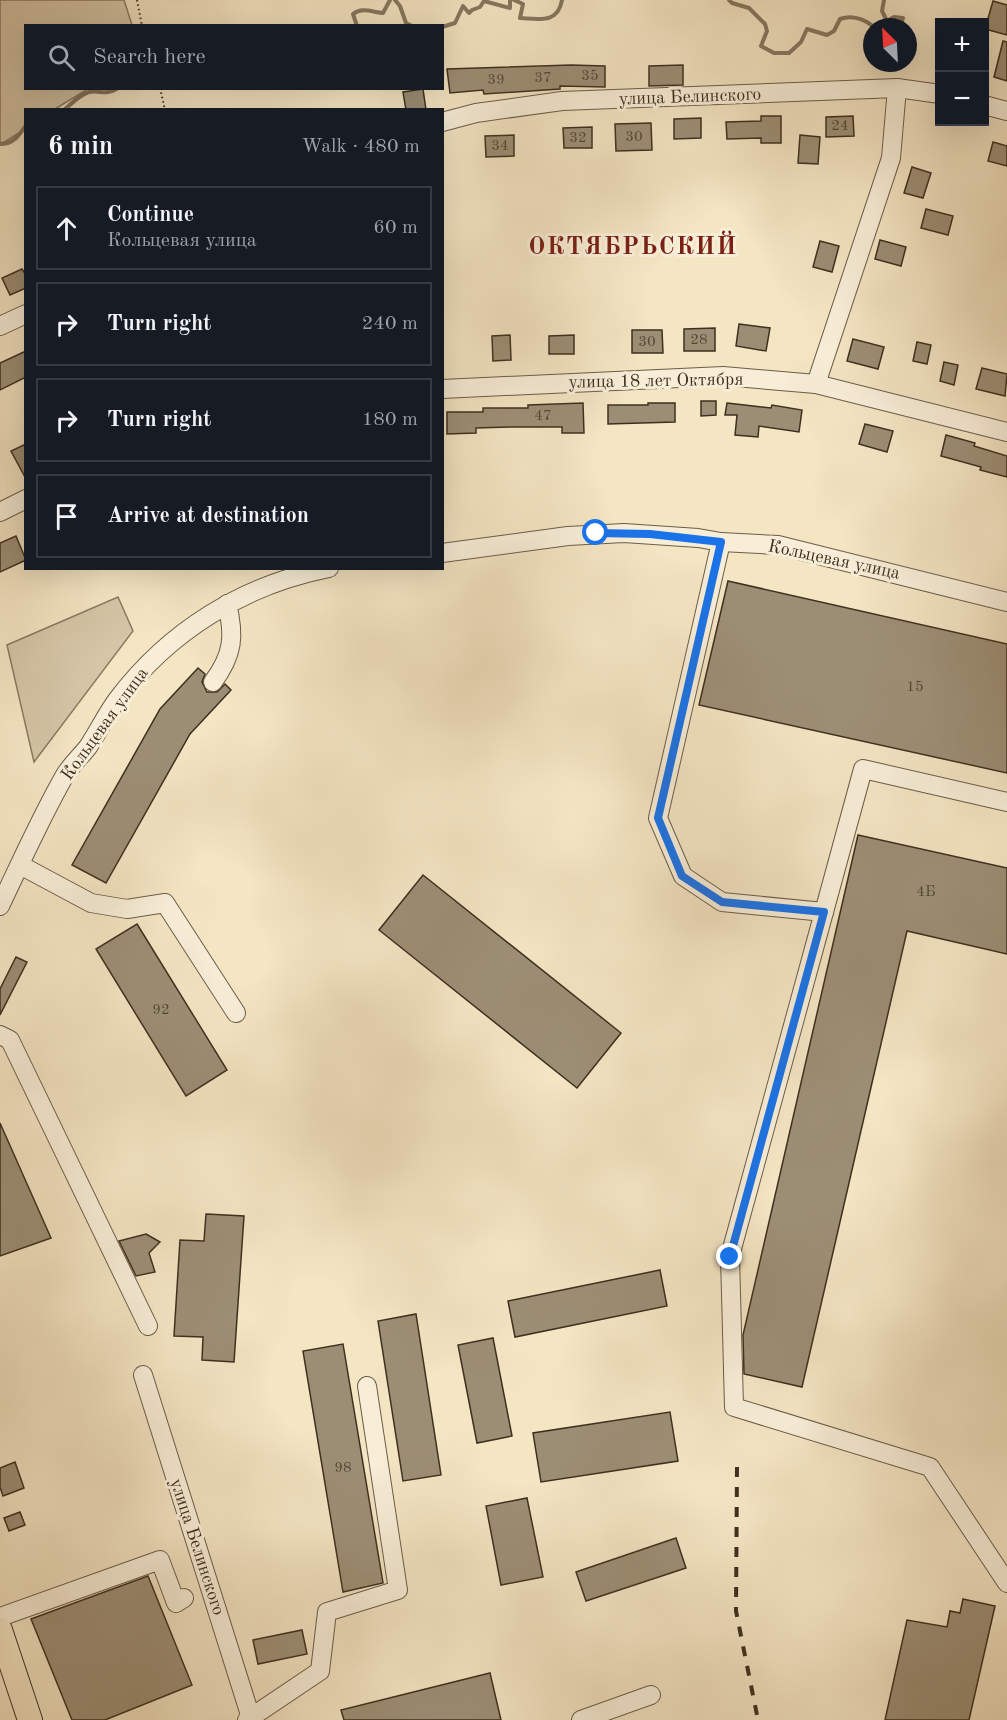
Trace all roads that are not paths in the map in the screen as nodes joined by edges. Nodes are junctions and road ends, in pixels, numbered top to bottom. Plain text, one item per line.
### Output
1 (897, 88) junction
2 (935, 93) edge
3 (989, 106) edge
4 (1007, 111) edge
5 (444, 121) edge
6 (24, 315) edge
7 (0, 326) edge
8 (816, 384) junction
9 (444, 389) edge
10 (1007, 432) edge
11 (24, 500) edge
12 (0, 512) edge
13 (721, 542) junction
14 (444, 553) edge
15 (321, 570) edge
16 (1007, 602) edge
17 (227, 604) junction
18 (213, 682) dead end
19 (1007, 802) edge
20 (20, 865) junction
21 (0, 906) edge
22 (824, 912) junction
23 (236, 1013) dead end
24 (0, 1035) edge
25 (148, 1326) dead end
26 (142, 1375) dead end
27 (367, 1386) dead end
28 (1007, 1583) edge
29 (184, 1598) dead end
30 (0, 1617) edge
31 (0, 1630) edge
32 (651, 1695) dead end
33 (249, 1719) edge
34 (30, 1720) edge
35 (581, 1720) edge

1 - 2 street, улица Белинского
1 - 5 street, улица Белинского
1 - 8 street
3 - 4 street
6 - 7 street
8 - 9 street, улица 18 лет Октября
8 - 10 street, улица 18 лет Октября
11 - 12 street
13 - 14 street, Кольцевая улица
13 - 16 street, Кольцевая улица
13 - 22 street
15 - 17 street, Кольцевая улица
17 - 18 street
17 - 20 street, Кольцевая улица
19 - 22 street
20 - 21 street, Кольцевая улица
20 - 23 street
22 - 28 street
24 - 25 street
26 - 33 street, улица Белинского
27 - 33 street
29 - 30 street
31 - 34 main road
32 - 35 street

